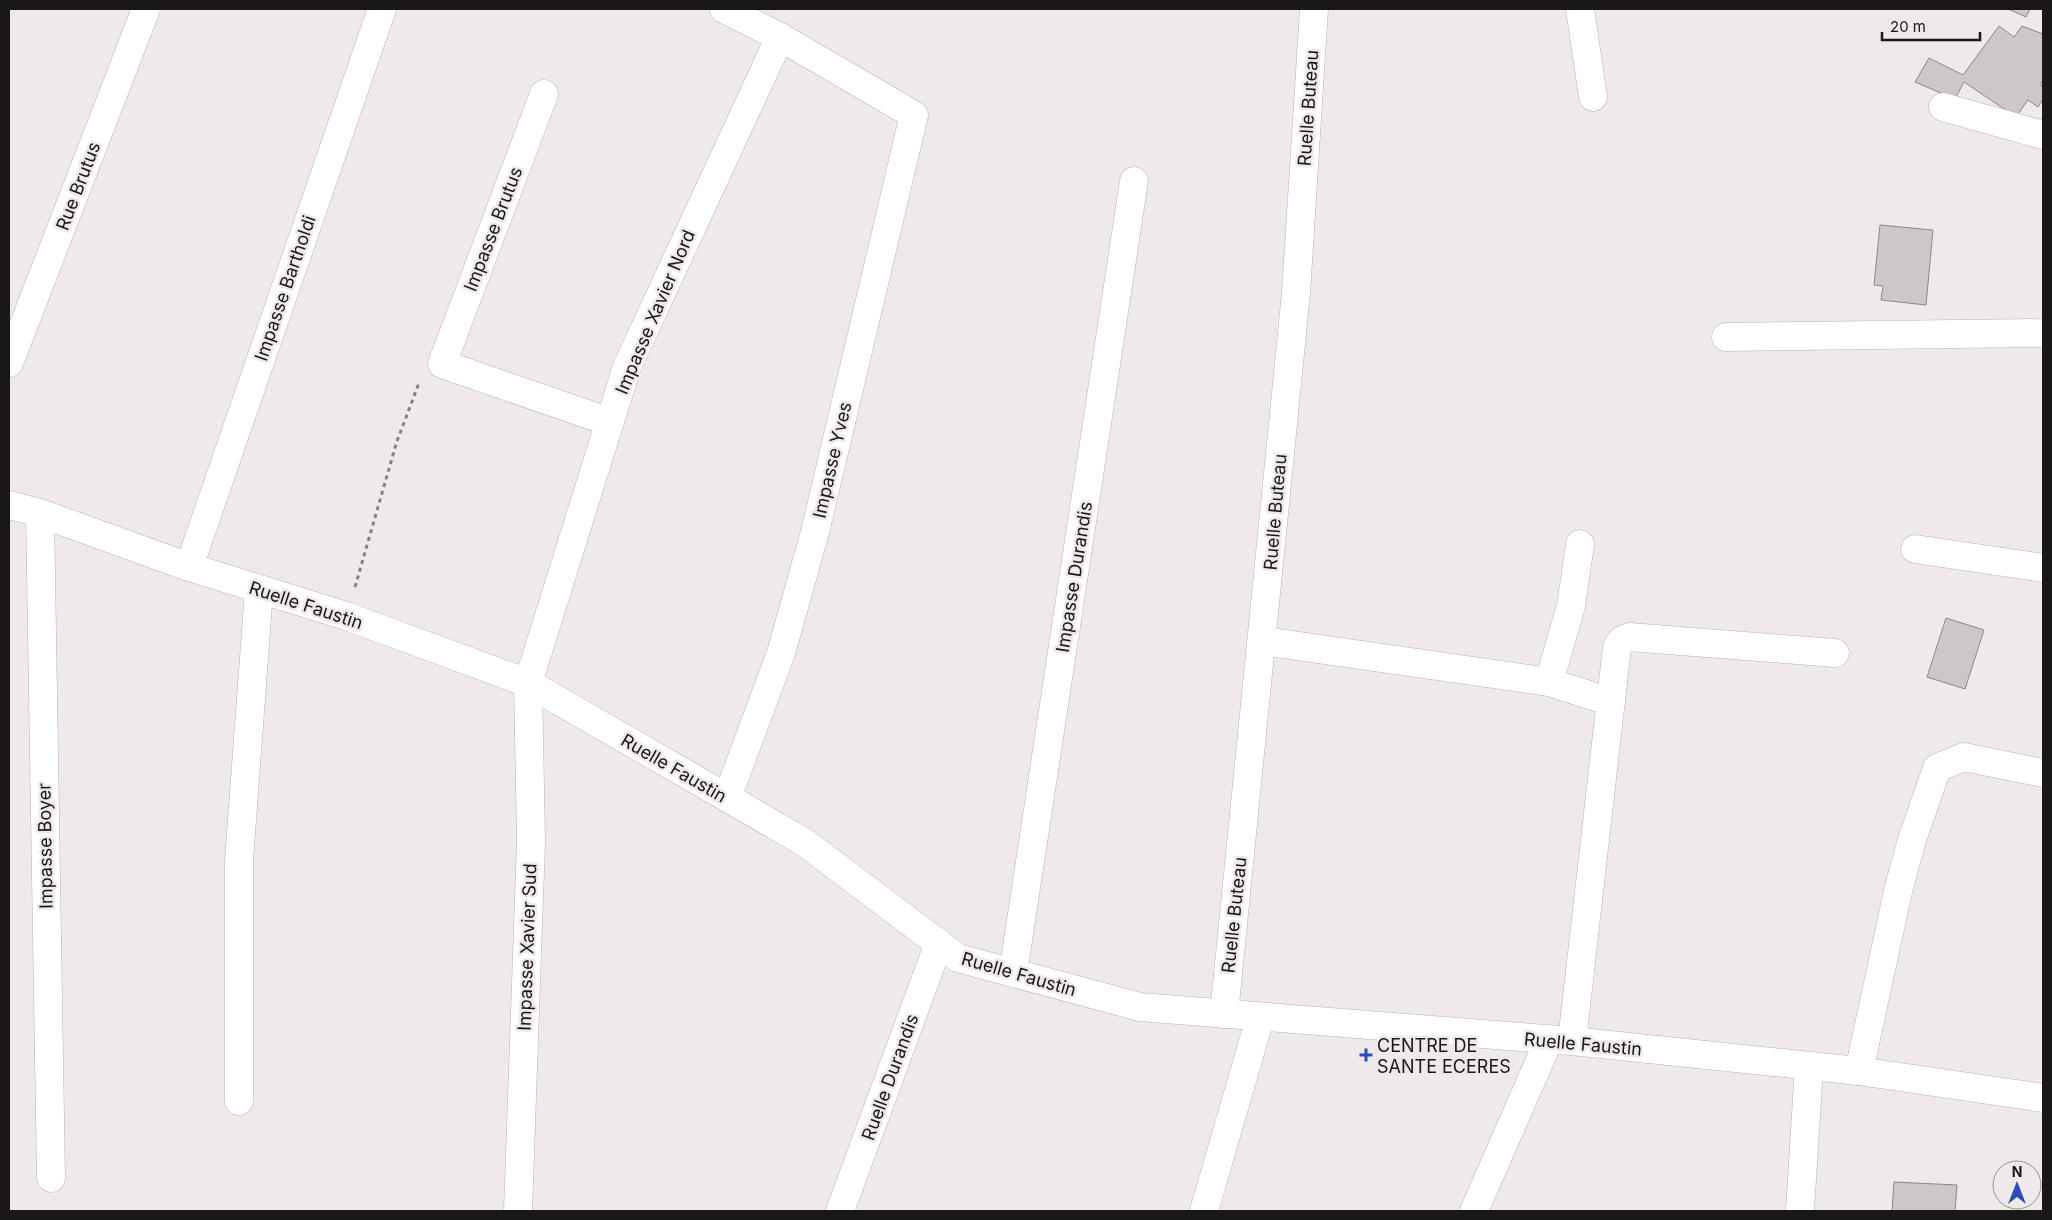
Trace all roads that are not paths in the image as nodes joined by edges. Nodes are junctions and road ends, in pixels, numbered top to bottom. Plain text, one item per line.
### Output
1 (146, 9) edge
2 (382, 9) edge
3 (724, 9) edge
4 (1314, 9) edge
5 (1580, 9) edge
6 (780, 37) junction
7 (544, 94) dead end
8 (1593, 97) dead end
9 (1942, 107) dead end
10 (2043, 135) edge
11 (1134, 181) dead end
12 (2043, 332) edge
13 (1726, 337) dead end
14 (9, 363) edge
15 (610, 422) junction
16 (9, 504) edge
17 (40, 514) junction
18 (1580, 544) dead end
19 (1915, 549) dead end
20 (189, 567) junction
21 (2043, 568) edge
22 (258, 590) junction
23 (1262, 641) junction
24 (1835, 653) dead end
25 (1548, 682) junction
26 (528, 683) junction
27 (1611, 702) junction
28 (2043, 773) edge
29 (727, 798) junction
30 (939, 943) junction
31 (1013, 974) junction
32 (1224, 1014) junction
33 (1260, 1018) junction
34 (1560, 1041) junction
35 (1809, 1067) junction
36 (1859, 1070) junction
37 (2043, 1098) edge
38 (239, 1101) dead end
39 (51, 1178) dead end
40 (518, 1211) edge
41 (840, 1211) edge
42 (1204, 1211) edge
43 (1474, 1211) edge
44 (1800, 1211) edge

1 - 14 street, Rue Brutus
2 - 20 street, Impasse Bartholdi
3 - 6 street
4 - 23 street, Ruelle Buteau
5 - 8 street
6 - 15 street, Impasse Xavier Nord
6 - 29 street, Impasse Yves
7 - 15 street, Impasse Brutus
9 - 10 street
11 - 31 street, Impasse Durandis
12 - 13 street
15 - 26 street, Impasse Xavier Nord
16 - 17 street, Ruelle Faustin
17 - 20 street, Ruelle Faustin
17 - 39 street, Impasse Boyer
18 - 25 street
19 - 21 street
20 - 22 street, Ruelle Faustin
22 - 26 street, Ruelle Faustin
22 - 38 street
23 - 25 street
23 - 32 street, Ruelle Buteau
24 - 27 street
25 - 27 street
26 - 29 street, Ruelle Faustin
26 - 40 street, Impasse Xavier Sud
27 - 34 street
28 - 36 street
29 - 30 street, Ruelle Faustin
30 - 31 street, Ruelle Faustin
30 - 41 street, Ruelle Durandis
31 - 32 street, Ruelle Faustin
32 - 33 street, Ruelle Faustin
33 - 34 street, Ruelle Faustin
33 - 42 street
34 - 35 street, Ruelle Faustin
34 - 43 street
35 - 36 street, Ruelle Faustin
35 - 44 street
36 - 37 street, Ruelle Faustin

